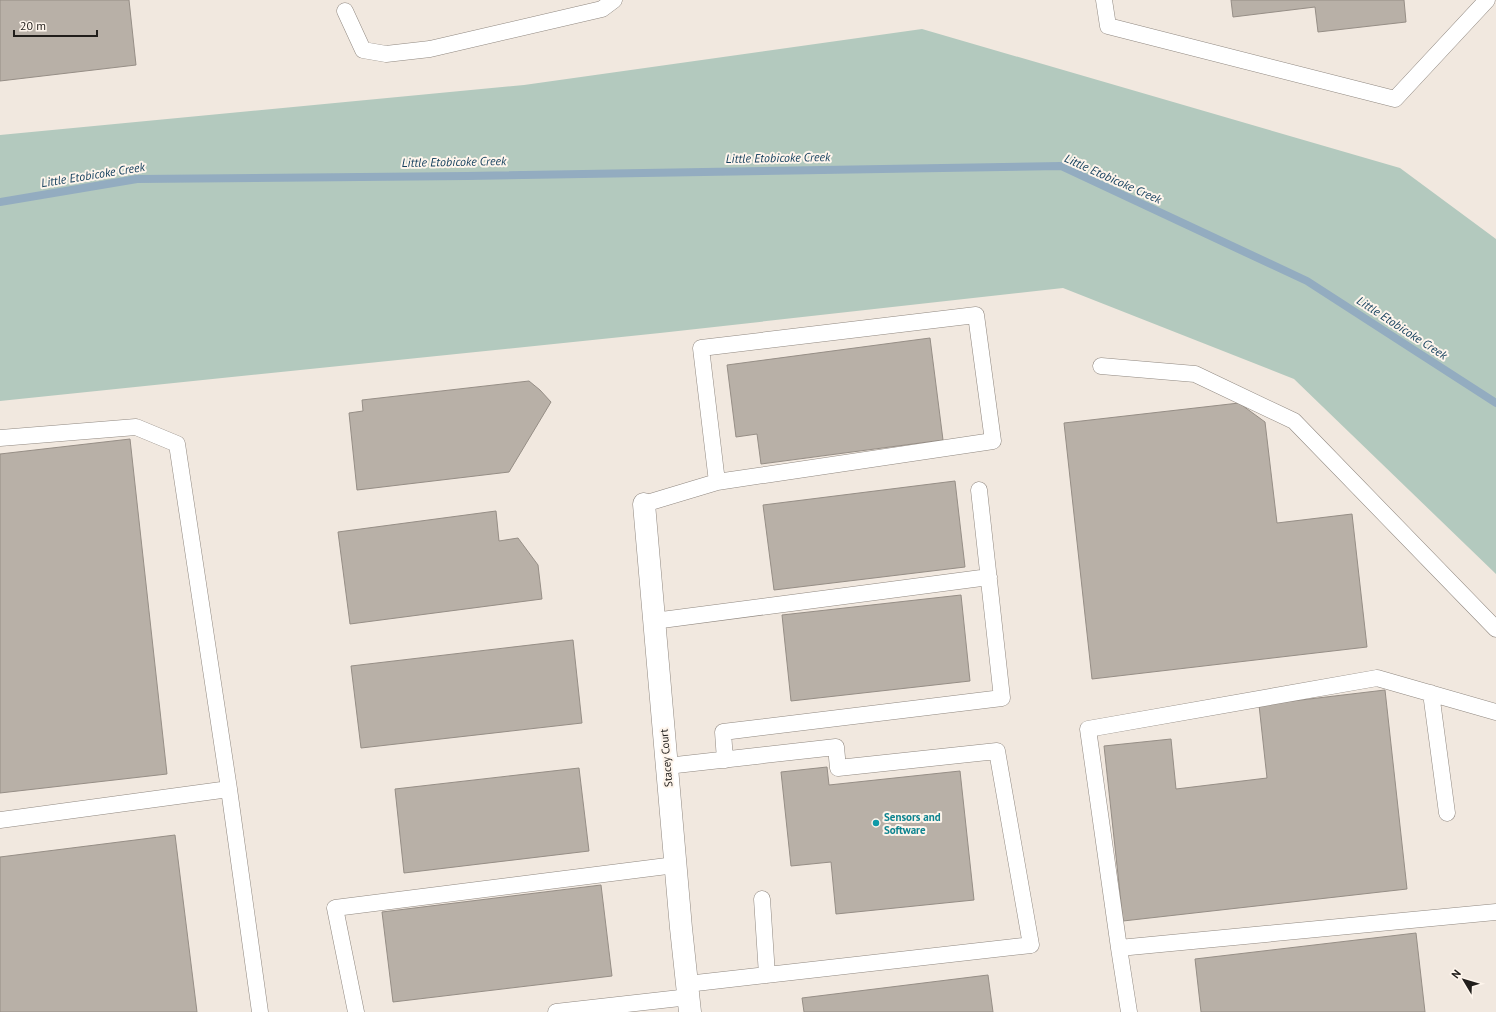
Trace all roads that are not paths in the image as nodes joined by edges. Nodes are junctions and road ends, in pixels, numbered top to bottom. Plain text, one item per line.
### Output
1 (614, 0) edge
2 (1104, 0) edge
3 (1487, 0) edge
4 (344, 12) dead end
5 (1101, 366) dead end
6 (0, 438) edge
7 (717, 482) junction
8 (979, 490) dead end
9 (644, 504) joint
10 (989, 577) junction
11 (654, 621) junction
12 (1496, 629) edge
13 (1431, 693) junction
14 (1496, 712) edge
15 (725, 760) junction
16 (667, 766) junction
17 (229, 789) junction
18 (1447, 813) dead end
19 (0, 820) edge
20 (675, 865) junction
21 (762, 899) dead end
22 (1496, 912) edge
23 (1119, 948) junction
24 (767, 975) junction
25 (689, 998) edge
26 (260, 1012) edge
27 (356, 1012) edge
28 (556, 1012) edge
29 (1129, 1012) edge

1 - 4 lane
2 - 3 lane
5 - 12 lane
6 - 17 lane
7 - 7 lane
7 - 9 lane
8 - 10 lane
9 - 11 street, Stacey Court
10 - 11 lane
10 - 15 lane
11 - 16 street, Stacey Court
13 - 14 lane
13 - 18 lane
13 - 23 lane
15 - 16 lane
15 - 24 lane
16 - 20 street, Stacey Court
17 - 19 lane
17 - 26 lane
20 - 25 street, Stacey Court
20 - 27 lane
21 - 24 lane
22 - 23 lane
23 - 29 lane
24 - 25 lane
25 - 28 lane

